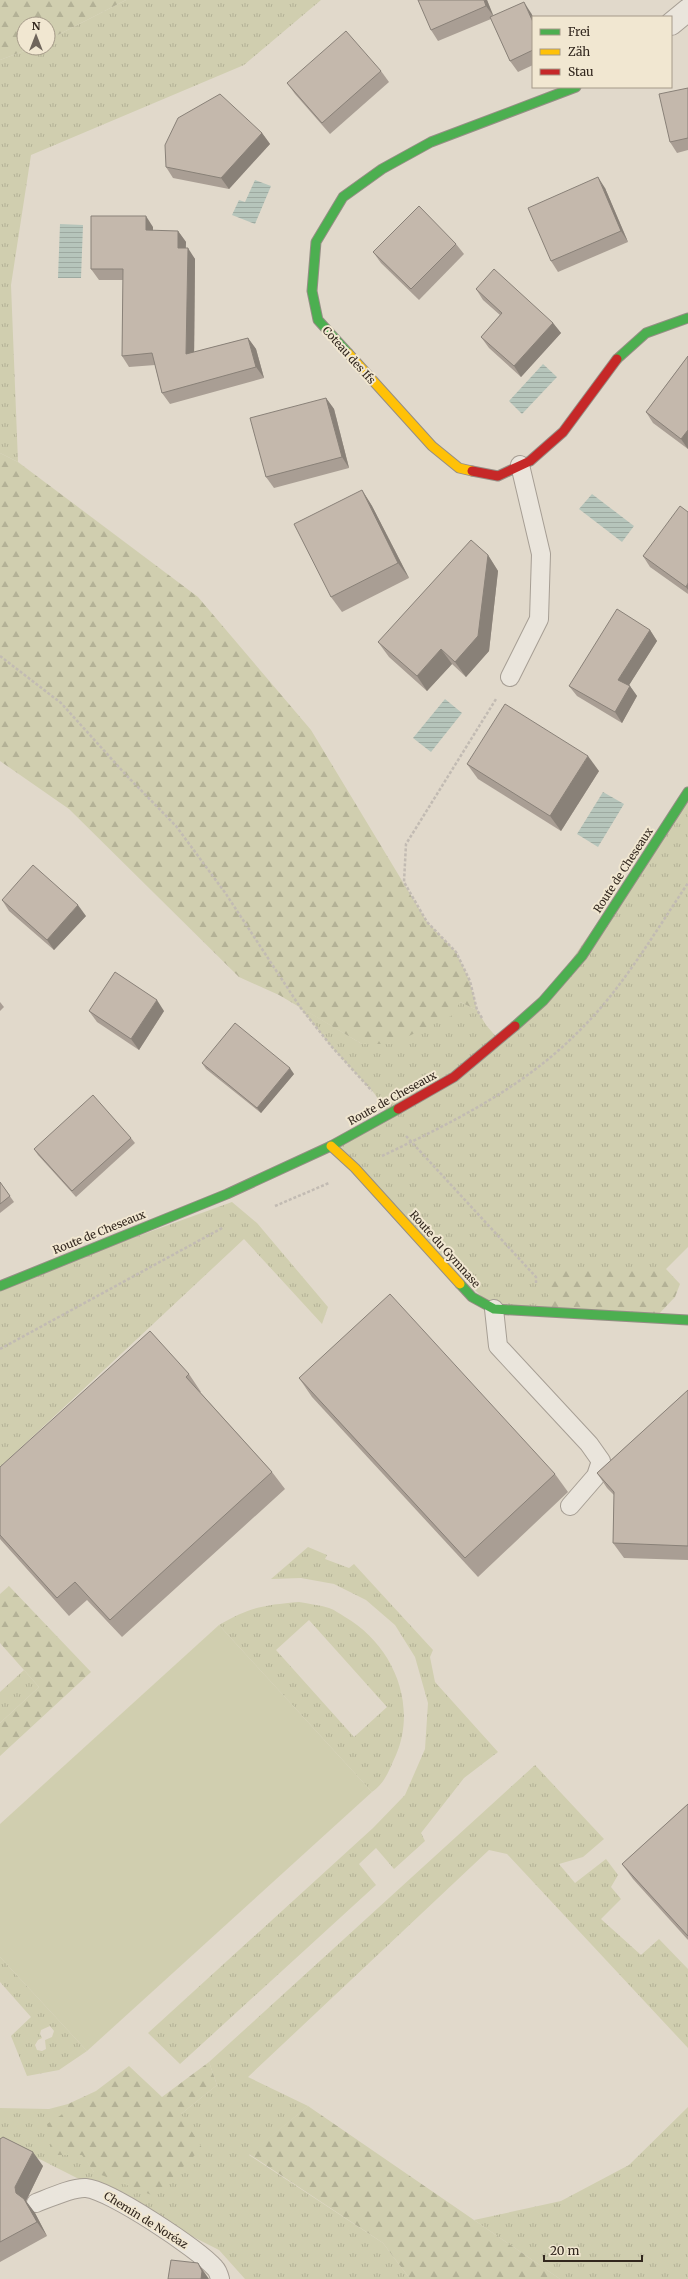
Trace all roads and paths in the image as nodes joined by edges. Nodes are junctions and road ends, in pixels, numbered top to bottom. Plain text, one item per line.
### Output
1 (688, 10) edge
2 (672, 23) edge
3 (573, 88) edge
4 (688, 318) edge
5 (520, 465) junction
6 (0, 656) edge
7 (510, 677) joint
8 (688, 792) edge
9 (499, 1040) junction
10 (374, 1093) dead end
11 (402, 1132) dead end
12 (332, 1146) junction
13 (0, 1286) edge
14 (494, 1308) junction
15 (535, 1312) junction
16 (688, 1320) edge
17 (570, 1506) dead end
18 (36, 2203) dead end
19 (220, 2279) edge

1 - 2 street
3 - 5 street, Coteau des Ifs
4 - 5 street, Coteau des Ifs
5 - 7 lane
6 - 10 path
7 - 9 path
8 - 9 street, Route de Cheseaux
9 - 12 street, Route de Cheseaux
11 - 15 path
12 - 13 street, Route de Cheseaux
12 - 14 street, Route du Gymnase
14 - 15 street, Route du Gymnase
14 - 17 lane
15 - 16 street, Route du Gymnase
18 - 19 lane, Chemin de Noréaz

